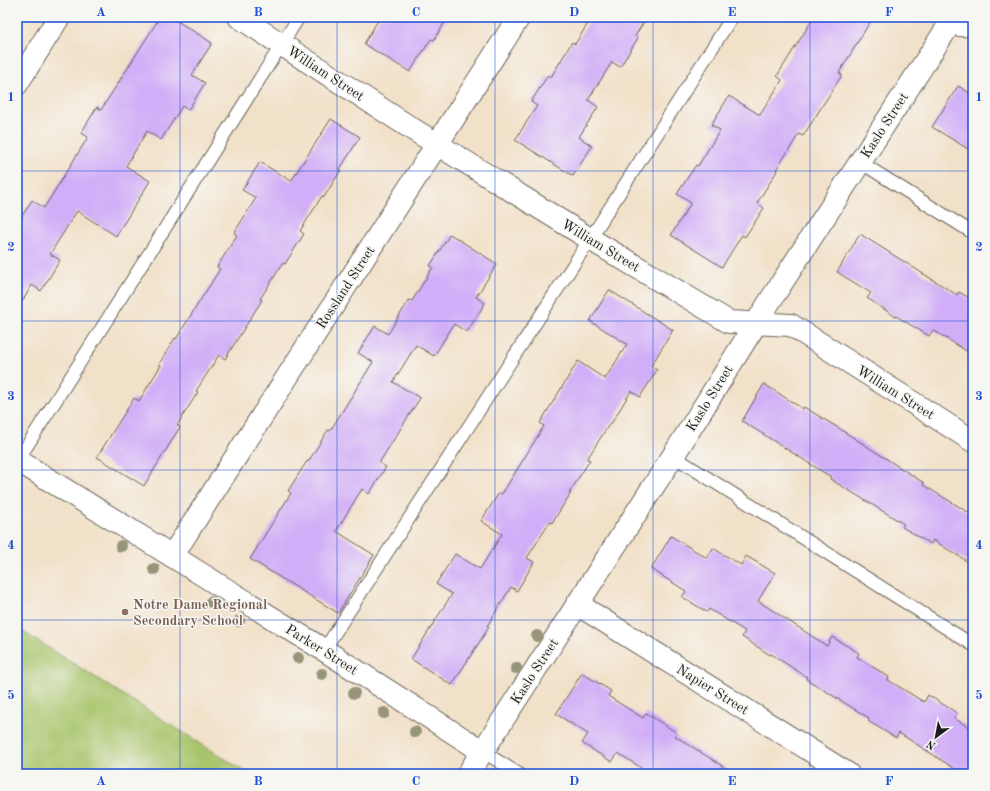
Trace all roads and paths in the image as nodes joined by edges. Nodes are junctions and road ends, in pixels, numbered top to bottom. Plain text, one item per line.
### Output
1 (59, 17) edge
2 (239, 17) edge
3 (299, 17) edge
4 (519, 17) edge
5 (732, 17) edge
6 (948, 20) edge
7 (973, 24) edge
8 (281, 44) junction
9 (17, 84) edge
10 (437, 144) junction
11 (860, 162) junction
12 (973, 233) edge
13 (590, 239) junction
14 (756, 324) junction
15 (973, 441) edge
16 (673, 456) junction
17 (17, 460) edge
18 (172, 556) junction
19 (577, 604) junction
20 (973, 645) edge
21 (324, 650) junction
22 (482, 751) junction
23 (468, 774) edge
24 (519, 774) edge
25 (848, 774) edge

1 - 9 street
2 - 8 street, William Street
3 - 8 lane
4 - 10 street, Rossland Street
5 - 13 lane
6 - 7 street
6 - 11 street, Kaslo Street
8 - 10 street, William Street
8 - 17 lane
10 - 13 street, William Street
10 - 18 street, Rossland Street
11 - 12 lane
11 - 14 street, Kaslo Street
13 - 14 street, William Street
13 - 21 lane
14 - 15 street, William Street
14 - 16 street, Kaslo Street
16 - 19 street, Kaslo Street
16 - 20 lane
17 - 18 street, Parker Street
18 - 21 street, Parker Street
19 - 22 street, Kaslo Street
19 - 25 street, Napier Street
21 - 22 street, Parker Street
22 - 23 street, Kaslo Street
22 - 24 lane

